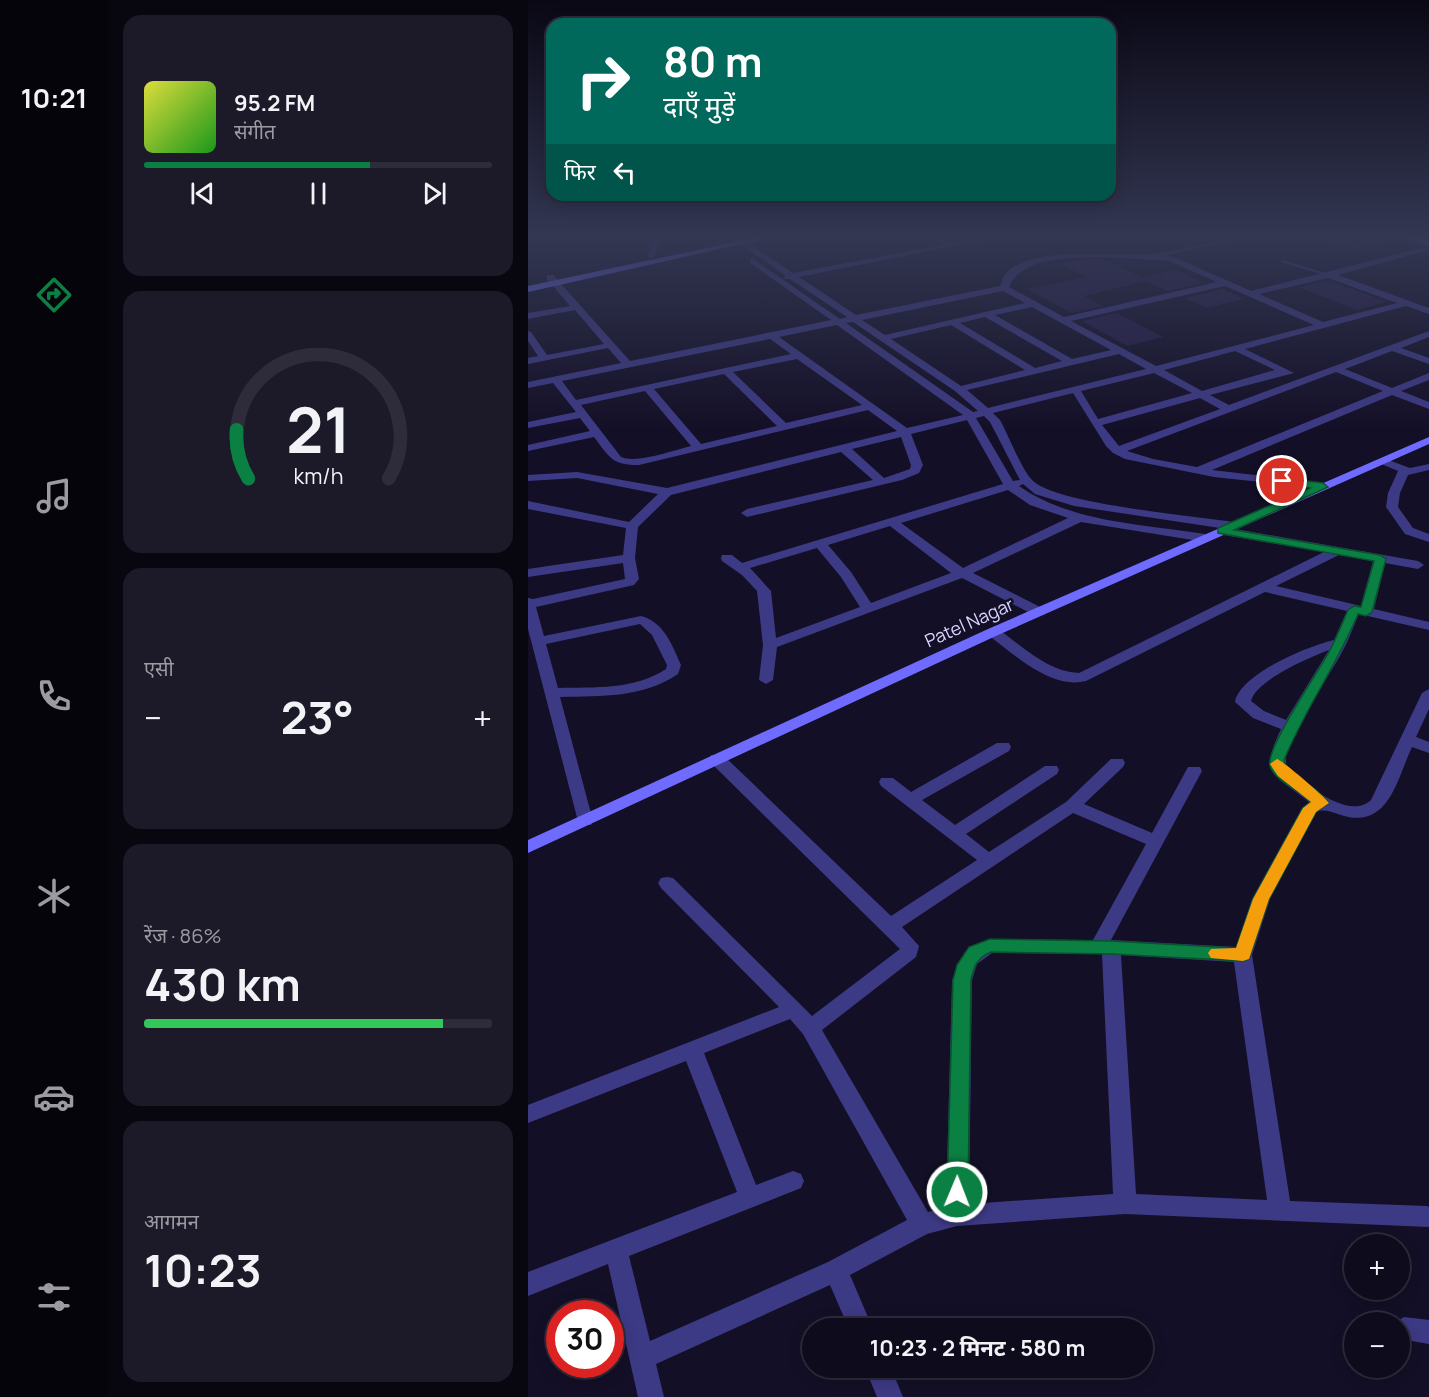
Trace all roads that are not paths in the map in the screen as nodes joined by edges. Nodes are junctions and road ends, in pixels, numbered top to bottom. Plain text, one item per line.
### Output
1 (571, 300) edge
2 (807, 300) edge
3 (828, 300) edge
4 (941, 300) edge
5 (1025, 300) edge
6 (1150, 300) edge
7 (1264, 300) edge
8 (1398, 300) edge
9 (1406, 303) junction
10 (1032, 304) junction
11 (577, 307) junction
12 (1429, 311) edge
13 (986, 314) junction
14 (528, 316) edge
15 (854, 317) junction
16 (1062, 320) junction
17 (837, 321) junction
18 (952, 322) junction
19 (1322, 325) junction
20 (528, 334) edge
21 (1429, 334) edge
22 (771, 335) junction
23 (882, 338) junction
24 (610, 345) junction
25 (1236, 348) junction
26 (1392, 348) junction
27 (1118, 351) junction
28 (801, 355) junction
29 (544, 358) junction
30 (528, 361) edge
31 (1429, 361) edge
32 (1070, 362) junction
33 (629, 366) junction
34 (1338, 369) junction
35 (1152, 370) junction
36 (726, 371) junction
37 (1033, 371) junction
38 (1284, 371) junction
39 (1429, 376) edge
40 (556, 380) junction
41 (1305, 381) junction
42 (528, 385) edge
43 (648, 388) junction
44 (1075, 388) junction
45 (959, 389) junction
46 (1393, 391) junction
47 (1201, 395) junction
48 (575, 403) junction
49 (1429, 406) edge
50 (868, 407) junction
51 (986, 410) junction
52 (1230, 410) junction
53 (584, 414) junction
54 (969, 414) junction
55 (1096, 423) junction
56 (528, 425) edge
57 (784, 427) junction
58 (904, 432) junction
59 (598, 433) junction
60 (1429, 440) edge
61 (843, 447) junction
62 (528, 448) edge
63 (699, 448) junction
64 (1117, 451) junction
65 (1383, 461) junction
66 (1429, 467) edge
67 (1200, 470) junction
68 (1408, 471) junction
69 (528, 478) edge
70 (1026, 481) junction
71 (882, 482) junction
72 (1009, 485) junction
73 (1323, 487) junction
74 (667, 492) junction
75 (531, 509) edge
76 (747, 513) dead end
77 (1079, 518) junction
78 (891, 520) junction
79 (632, 526) junction
80 (1228, 528) junction
81 (1205, 538) junction
82 (1429, 538) edge
83 (819, 543) junction
84 (1337, 551) junction
85 (629, 558) junction
86 (727, 558) dead end
87 (1380, 559) junction
88 (1418, 565) dead end
89 (741, 567) junction
90 (528, 573) edge
91 (963, 573) junction
92 (1266, 588) junction
93 (528, 603) edge
94 (868, 610) junction
95 (1360, 611) junction
96 (1039, 612) junction
97 (1429, 626) edge
98 (993, 632) junction
99 (1339, 643) junction
100 (770, 645) junction
101 (536, 650) edge
102 (766, 680) dead end
103 (553, 693) junction
104 (1429, 693) edge
105 (1290, 727) junction
106 (1407, 739) junction
107 (1003, 747) dead end
108 (1429, 748) edge
109 (717, 759) junction
110 (1117, 763) dead end
111 (1051, 770) dead end
112 (1194, 771) dead end
113 (887, 782) dead end
114 (910, 800) junction
115 (1321, 803) junction
116 (1072, 806) junction
117 (585, 821) junction
118 (954, 834) junction
119 (1155, 841) junction
120 (529, 850) edge
121 (988, 860) junction
122 (667, 884) dead end
123 (890, 926) junction
124 (1105, 947) junction
125 (1243, 955) junction
126 (794, 1009) junction
127 (810, 1028) junction
128 (692, 1050) junction
129 (528, 1114) edge
130 (793, 1181) dead end
131 (750, 1198) junction
132 (1125, 1204) junction
133 (1280, 1210) junction
134 (957, 1215) junction
135 (1427, 1217) dead end
136 (922, 1224) junction
137 (616, 1249) junction
138 (836, 1270) junction
139 (528, 1284) edge
140 (856, 1318) edge
141 (1410, 1330) edge
142 (1429, 1332) edge
143 (642, 1357) junction
144 (882, 1378) edge
145 (651, 1397) edge
146 (890, 1397) edge

1 - 11 street
2 - 17 street
3 - 15 street
4 - 15 street
5 - 10 street
6 - 16 street
7 - 19 street
8 - 9 street
9 - 12 street
9 - 19 street
10 - 13 street
10 - 16 street
11 - 14 street
11 - 24 street
13 - 18 street
13 - 32 street
15 - 17 street
15 - 23 street
16 - 27 street
17 - 22 street
17 - 54 street
18 - 23 street
18 - 37 street
19 - 25 street
20 - 29 street
21 - 26 street
22 - 28 street
22 - 33 street
23 - 45 street
24 - 29 street
24 - 33 street
25 - 35 street
25 - 38 street
26 - 31 street
26 - 34 street
27 - 32 street
27 - 35 street
28 - 36 street
28 - 50 street
29 - 30 street
32 - 37 street
33 - 40 street
34 - 41 street
34 - 46 street
35 - 44 street
35 - 47 street
36 - 43 street
36 - 57 street
37 - 45 street
38 - 41 street
38 - 47 street
39 - 46 street
40 - 42 street
40 - 48 street
41 - 52 street
43 - 48 street
43 - 63 street
44 - 51 street
44 - 55 street
45 - 51 street
46 - 49 street
46 - 67 street
47 - 52 street
47 - 55 street
48 - 53 street
50 - 57 street
50 - 58 street
51 - 54 street
51 - 70 street
52 - 64 street
53 - 56 street
53 - 59 street
54 - 58 street
54 - 72 street
55 - 64 street
57 - 63 street
58 - 61 street
58 - 71 street
59 - 62 street
59 - 63 street
60 - 65 street, Patel Nagar
61 - 71 street
61 - 74 street
64 - 67 street
65 - 68 street
65 - 73 street, Patel Nagar
66 - 68 street
67 - 73 street
68 - 82 street
69 - 74 street
70 - 72 street
70 - 80 street
71 - 76 street
72 - 77 street
72 - 78 street
73 - 80 street, Patel Nagar
74 - 79 street
75 - 79 street
77 - 81 street
77 - 91 street
78 - 83 street
78 - 91 street
79 - 85 street
80 - 81 street, Patel Nagar
80 - 84 street
81 - 96 street, Patel Nagar
83 - 89 street
83 - 94 street
84 - 87 street
84 - 92 street
85 - 90 street
85 - 93 street
86 - 89 street
87 - 88 street
87 - 95 street
89 - 100 street
91 - 94 street
91 - 96 street
92 - 95 street
92 - 98 street
93 - 101 street
94 - 100 street
95 - 97 street
95 - 99 street
96 - 98 street, Patel Nagar
98 - 109 street, Patel Nagar
99 - 105 street
99 - 105 street
100 - 102 street
101 - 103 street
101 - 103 street
103 - 117 street
104 - 106 street
105 - 115 street
106 - 108 street
106 - 115 street
107 - 114 street
109 - 117 street, Patel Nagar
109 - 123 street
110 - 116 street
111 - 118 street
112 - 119 street
113 - 114 street
114 - 118 street
115 - 125 street
116 - 119 street
116 - 121 street
117 - 120 street, Patel Nagar
118 - 121 street
119 - 124 street
121 - 123 street
122 - 126 street
123 - 127 street
124 - 125 street
124 - 132 street
124 - 134 street
125 - 133 street
126 - 127 street
126 - 128 street
127 - 136 street
128 - 129 street
128 - 131 street
130 - 131 street
131 - 137 street
132 - 133 street
132 - 134 street
133 - 135 street
134 - 136 street
136 - 138 street
137 - 139 street
137 - 143 street
138 - 140 street
138 - 143 street
141 - 142 street
143 - 145 street
144 - 146 street

